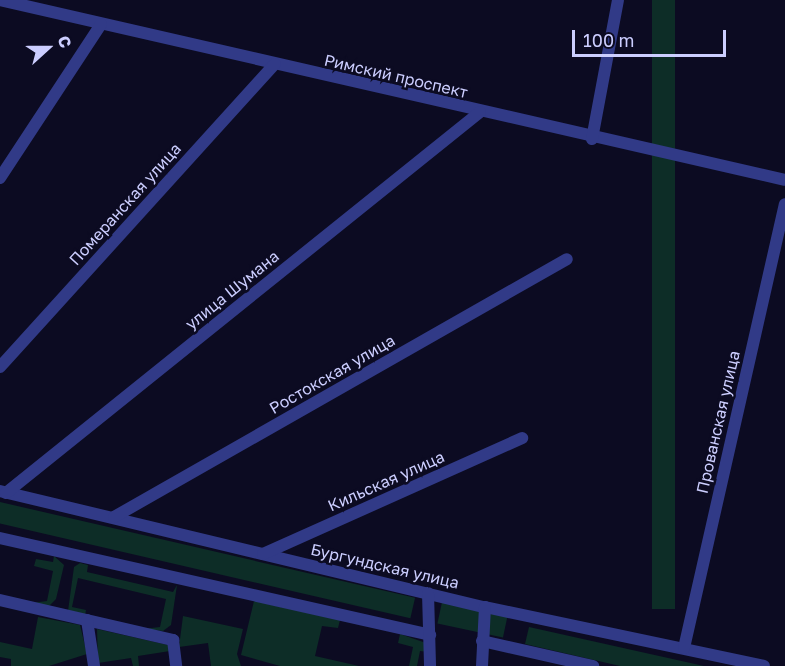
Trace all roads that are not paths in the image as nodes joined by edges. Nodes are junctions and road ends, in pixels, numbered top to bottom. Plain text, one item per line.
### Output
1 (0, 0) edge
2 (618, 0) edge
3 (101, 24) junction
4 (275, 64) junction
5 (480, 112) junction
6 (592, 139) junction
7 (0, 178) edge
8 (785, 180) edge
9 (785, 204) edge
10 (567, 259) dead end
11 (0, 367) edge
12 (522, 438) dead end
13 (3, 492) edge
14 (114, 517) junction
15 (0, 537) edge
16 (263, 554) junction
17 (428, 593) junction
18 (0, 600) edge
19 (485, 607) junction
20 (87, 620) junction
21 (430, 635) junction
22 (482, 641) junction
23 (684, 648) junction
24 (94, 666) edge
25 (176, 666) edge
26 (430, 666) edge
27 (482, 666) edge
28 (592, 666) edge
29 (764, 666) edge

1 - 3 street, Римский проспект
2 - 6 street
3 - 4 street, Римский проспект
3 - 7 street
4 - 5 street, Римский проспект
4 - 11 street, Померанская улица
5 - 6 street, Римский проспект
5 - 13 street, улица Шумана
6 - 8 street, Римский проспект
9 - 23 street, Прованская улица
10 - 14 street, Ростокская улица
12 - 16 street, Кильская улица
13 - 14 street, Бургундская улица
14 - 16 street, Бургундская улица
15 - 21 street
16 - 17 street, Бургундская улица
17 - 19 street, Бургундская улица
17 - 21 street
18 - 20 street
19 - 22 street
19 - 23 street, Бургундская улица
20 - 24 street
20 - 25 street
21 - 26 street
22 - 27 street
22 - 28 street
23 - 29 street, Бургундская улица

